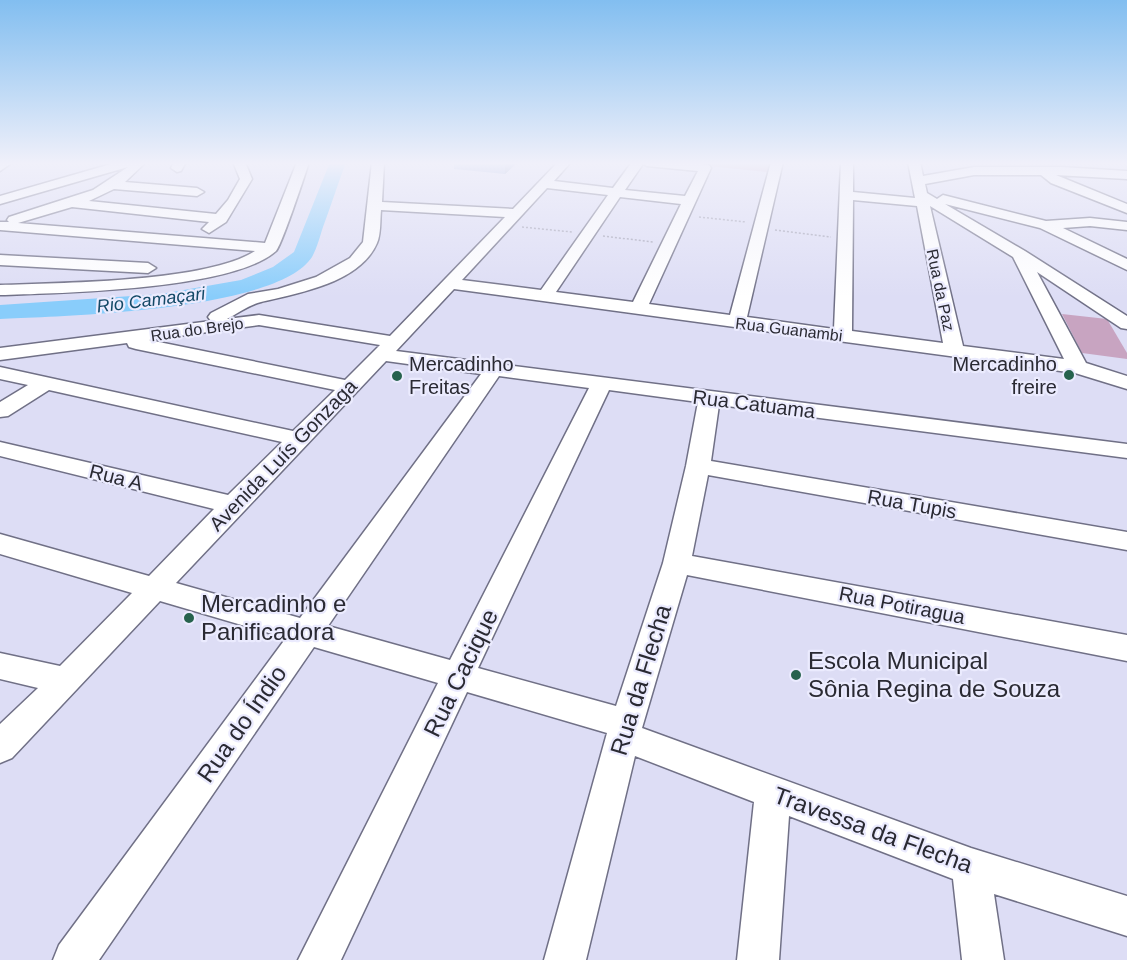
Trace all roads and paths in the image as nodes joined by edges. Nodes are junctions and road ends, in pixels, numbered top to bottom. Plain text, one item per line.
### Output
1 (375, 206) edge
2 (64, 207) edge
3 (101, 207) edge
4 (231, 207) edge
5 (286, 207) edge
6 (391, 207) edge
7 (522, 207) edge
8 (608, 207) edge
9 (686, 207) edge
10 (766, 207) edge
11 (847, 207) edge
12 (924, 207) edge
13 (943, 207) edge
14 (974, 207) edge
15 (516, 213) junction
16 (682, 216) junction
17 (221, 219) junction
18 (1045, 225) junction
19 (0, 226) edge
20 (762, 226) junction
21 (1127, 226) edge
22 (846, 238) junction
23 (195, 240) junction
24 (271, 248) junction
25 (1020, 255) junction
26 (0, 260) edge
27 (1127, 265) edge
28 (174, 277) junction
29 (449, 283) junction
30 (0, 290) edge
31 (546, 295) junction
32 (638, 309) junction
33 (217, 317) dead end
34 (737, 323) junction
35 (1127, 324) edge
36 (843, 335) junction
37 (118, 340) junction
38 (387, 349) junction
39 (954, 350) junction
40 (0, 354) edge
41 (1078, 367) junction
42 (493, 370) junction
43 (0, 373) edge
44 (1127, 383) edge
45 (44, 384) junction
46 (601, 385) junction
47 (349, 387) junction
48 (708, 399) junction
49 (0, 411) edge
50 (298, 440) junction
51 (0, 449) edge
52 (1127, 451) edge
53 (698, 466) junction
54 (232, 505) junction
55 (1127, 541) edge
56 (0, 544) edge
57 (677, 563) junction
58 (154, 589) junction
59 (307, 632) junction
60 (1127, 648) edge
61 (0, 666) edge
62 (459, 676) junction
63 (66, 681) junction
64 (625, 730) junction
65 (0, 747) edge
66 (773, 794) junction
67 (971, 867) junction
68 (1127, 916) edge
69 (74, 960) edge
70 (319, 960) edge
71 (565, 960) edge
72 (758, 960) edge
73 (983, 960) edge

1 - 33 street
2 - 19 street
3 - 17 street
4 - 17 street
5 - 24 street
6 - 15 street
7 - 15 street, Avenida Luís Gonzaga
8 - 31 street
9 - 16 street
10 - 20 street
11 - 22 street
12 - 39 street, Rua da Paz
13 - 25 street
14 - 18 street
15 - 29 street, Avenida Luís Gonzaga
16 - 20 path
16 - 32 street
17 - 23 street
18 - 21 street
18 - 27 street
19 - 23 street
20 - 22 path
20 - 34 street
22 - 36 street
23 - 24 street
24 - 28 street
25 - 35 street
25 - 41 street
26 - 28 street
28 - 30 street
29 - 31 street, Rua Guanambi
29 - 38 street, Avenida Luís Gonzaga
31 - 32 street, Rua Guanambi
32 - 34 street, Rua Guanambi
34 - 36 street, Rua Guanambi
36 - 39 street, Rua Guanambi
37 - 38 street, Rua do Brejo
37 - 40 street, Rua do Brejo
37 - 47 street
38 - 42 street, Rua Catuama
38 - 47 street, Avenida Luís Gonzaga
39 - 41 street, Rua Guanambi
41 - 44 street, Rua Guanambi
42 - 46 street, Rua Catuama
42 - 59 street, Rua do Índio
43 - 45 street
45 - 49 street
45 - 50 street
46 - 48 street, Rua Catuama
46 - 62 street, Rua Cacique
47 - 50 street, Avenida Luís Gonzaga
48 - 52 street, Rua Catuama
48 - 53 street, Rua da Flecha
50 - 54 street, Avenida Luís Gonzaga
51 - 54 street, Rua A
53 - 55 street, Rua Tupis
53 - 57 street, Rua da Flecha
54 - 58 street, Avenida Luís Gonzaga
56 - 58 street, Travessa da Flecha
57 - 60 street, Rua Potiragua
57 - 64 street, Rua da Flecha
58 - 59 street, Travessa da Flecha
58 - 63 street, Avenida Luís Gonzaga
59 - 62 street, Travessa da Flecha
59 - 69 street, Rua do Índio
61 - 63 street
62 - 64 street, Travessa da Flecha
62 - 70 street, Rua Cacique
63 - 65 street, Avenida Luís Gonzaga
64 - 66 street, Travessa da Flecha
64 - 71 street, Rua da Flecha
66 - 67 street, Travessa da Flecha
66 - 72 street
67 - 68 street, Travessa da Flecha
67 - 73 street

